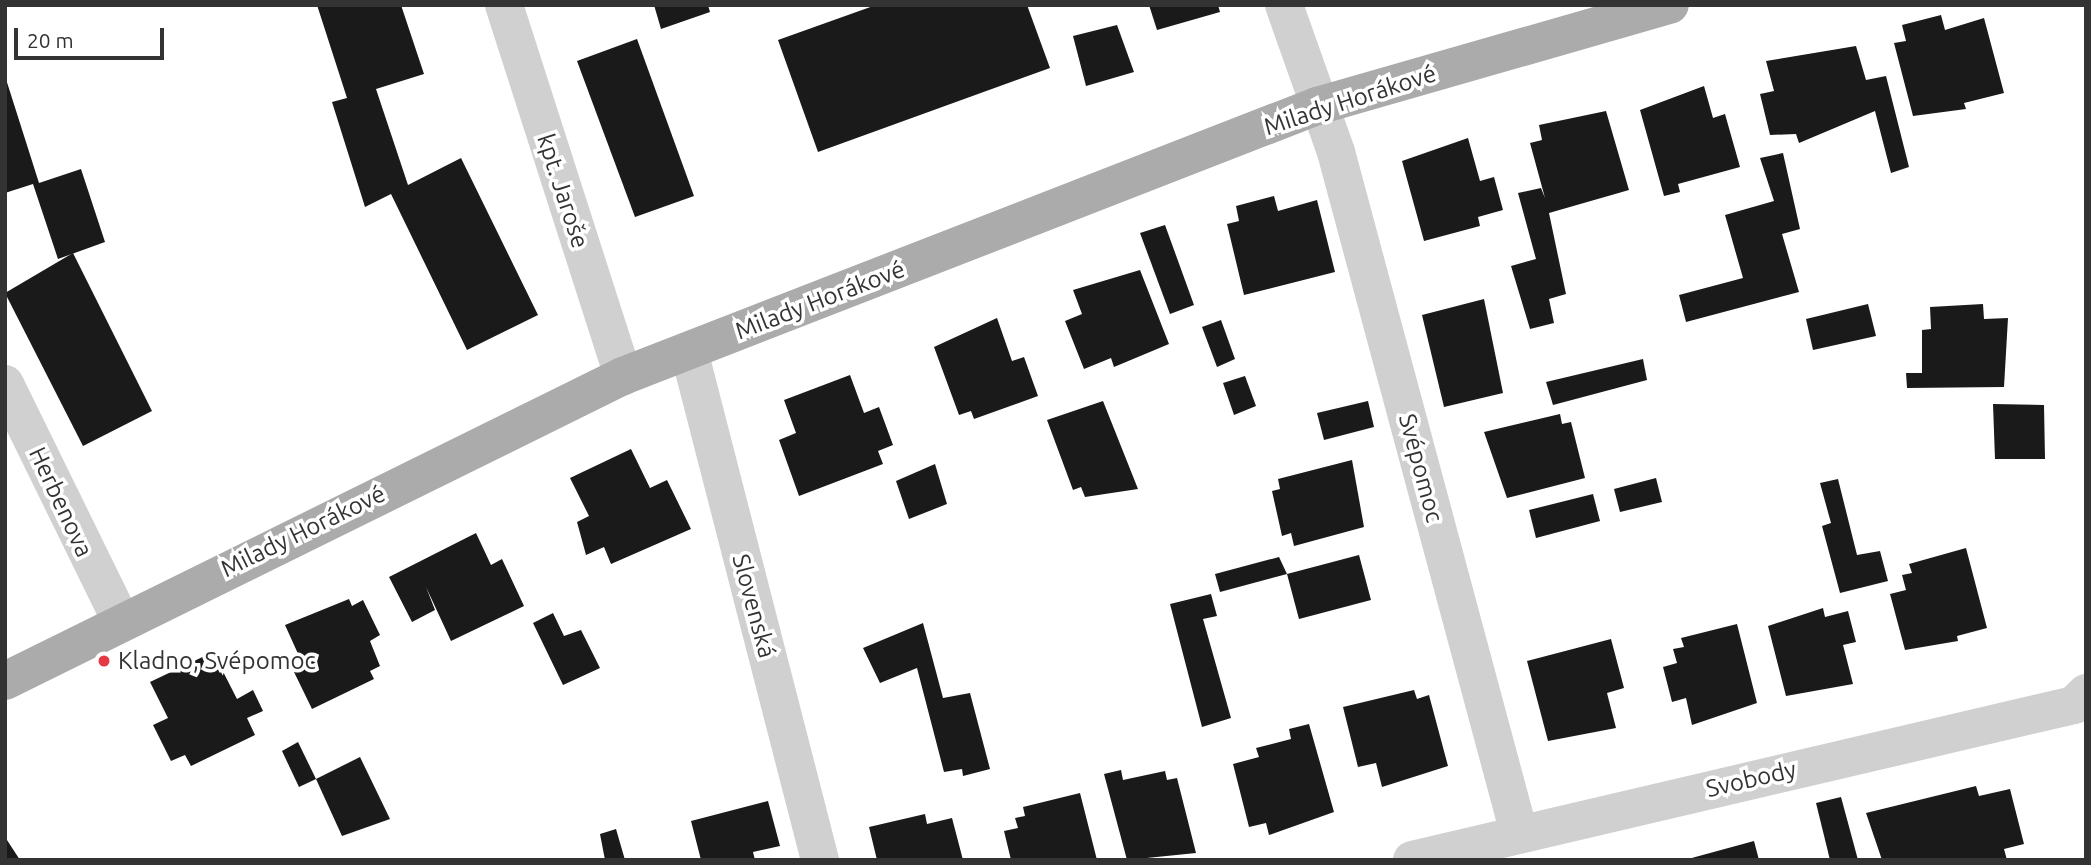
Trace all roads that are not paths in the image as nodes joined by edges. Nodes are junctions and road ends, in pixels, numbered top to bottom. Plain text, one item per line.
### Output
1 (504, 5) edge
2 (1284, 5) edge
3 (1670, 5) edge
4 (1317, 106) junction
5 (689, 351) junction
6 (623, 376) junction
7 (5, 384) edge
8 (120, 619) junction
9 (5, 681) edge
10 (2086, 693) edge
11 (1519, 833) junction
12 (820, 860) edge
13 (1412, 860) edge

1 - 6 street, kpt. Jaroše
2 - 4 street, Svépomoc
3 - 4 main road, Milady Horákové
4 - 5 main road, Milady Horákové
4 - 11 street, Svépomoc
5 - 6 main road, Milady Horákové
5 - 12 street, Slovenská
6 - 8 main road, Milady Horákové
7 - 8 street, Herbenova
8 - 9 main road, Milady Horákové
10 - 11 street, Svobody
11 - 13 street, Svobody

